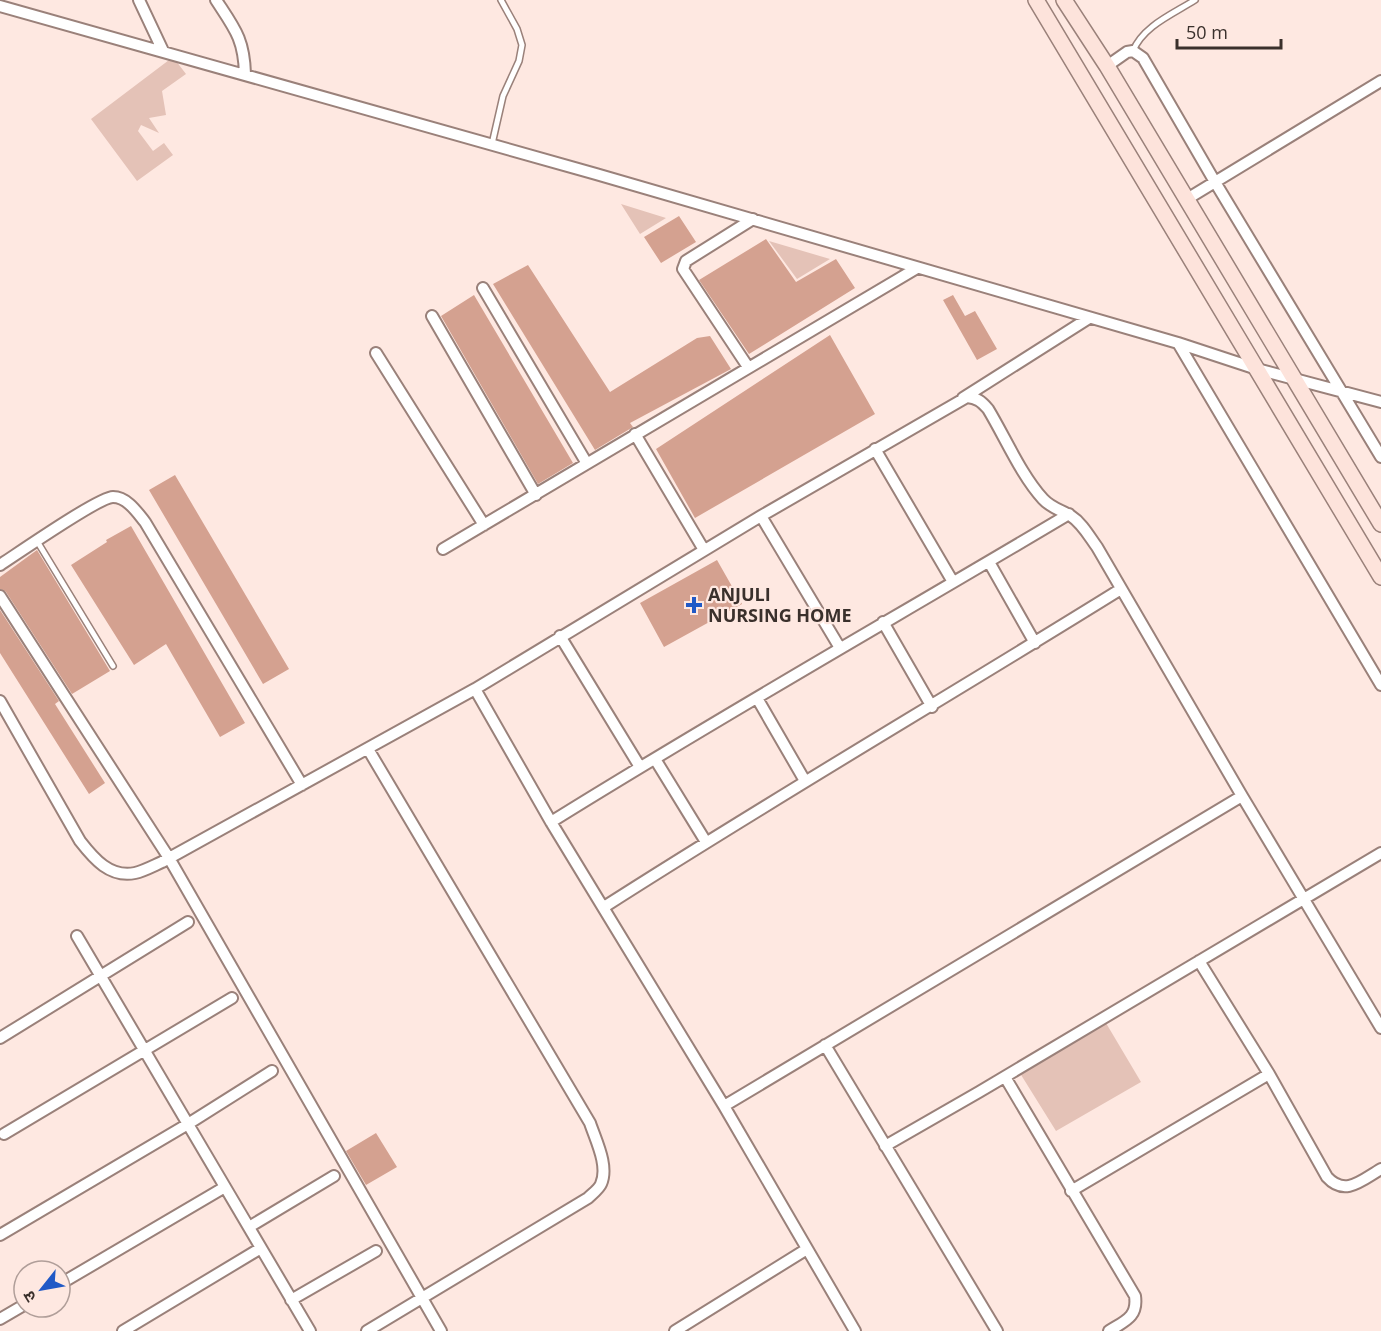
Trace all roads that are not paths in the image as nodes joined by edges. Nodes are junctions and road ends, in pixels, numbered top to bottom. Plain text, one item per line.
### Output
1 (139, 0) edge
2 (216, 0) edge
3 (501, 0) edge
4 (1036, 0) edge
5 (1064, 0) edge
6 (1195, 0) edge
7 (0, 6) edge
8 (163, 51) junction
9 (1133, 51) junction
10 (1107, 66) junction
11 (245, 74) junction
12 (1381, 81) edge
13 (492, 144) junction
14 (1215, 182) junction
15 (1187, 199) junction
16 (753, 219) junction
17 (917, 268) junction
18 (483, 288) dead end
19 (432, 316) dead end
20 (1089, 318) junction
21 (1178, 343) junction
22 (376, 353) dead end
23 (748, 367) junction
24 (1257, 369) junction
25 (1293, 378) junction
26 (1343, 391) junction
27 (1381, 402) edge
28 (937, 414) junction
29 (635, 434) junction
30 (875, 449) junction
31 (1381, 457) edge
32 (586, 462) junction
33 (536, 495) junction
34 (1069, 514) junction
35 (761, 516) junction
36 (1381, 524) edge
37 (484, 525) junction
38 (37, 541) junction
39 (443, 549) dead end
40 (704, 550) junction
41 (988, 562) junction
42 (0, 565) edge
43 (1381, 577) edge
44 (953, 582) junction
45 (1121, 589) junction
46 (0, 596) edge
47 (883, 622) junction
48 (560, 636) junction
49 (1035, 643) junction
50 (840, 648) junction
51 (113, 666) dead end
52 (1381, 685) edge
53 (475, 689) junction
54 (756, 698) junction
55 (0, 701) edge
56 (932, 707) junction
57 (368, 749) junction
58 (655, 759) junction
59 (640, 767) junction
60 (805, 781) junction
61 (302, 785) junction
62 (1242, 796) junction
63 (551, 822) junction
64 (706, 842) junction
65 (1380, 857) edge
66 (169, 858) junction
67 (1304, 899) junction
68 (604, 907) junction
69 (188, 922) dead end
70 (77, 936) dead end
71 (1199, 961) junction
72 (100, 975) junction
73 (232, 998) dead end
74 (1381, 1028) edge
75 (0, 1038) edge
76 (825, 1045) junction
77 (145, 1051) junction
78 (272, 1071) dead end
79 (1269, 1074) junction
80 (1005, 1077) junction
81 (724, 1106) junction
82 (188, 1124) junction
83 (4, 1134) dead end
84 (885, 1146) junction
85 (1381, 1169) edge
86 (334, 1176) dead end
87 (225, 1187) junction
88 (1071, 1191) junction
89 (249, 1227) junction
90 (0, 1235) edge
91 (261, 1248) junction
92 (807, 1249) junction
93 (376, 1251) dead end
94 (72, 1277) edge
95 (422, 1298) junction
96 (291, 1300) junction
97 (123, 1331) edge
98 (310, 1331) edge
99 (367, 1331) edge
100 (441, 1331) edge
101 (675, 1331) edge
102 (855, 1331) edge
103 (997, 1331) edge
104 (1109, 1331) edge

1 - 8 street
2 - 11 street
3 - 13 lane
4 - 24 street
5 - 10 street
6 - 9 lane
7 - 8 street
8 - 11 street
9 - 10 street
9 - 14 street
10 - 15 street
11 - 13 street
12 - 14 street
13 - 16 street
14 - 15 street
14 - 26 street
15 - 25 street
16 - 17 street
16 - 23 street
17 - 20 street
17 - 23 street
18 - 32 street
19 - 33 street
20 - 21 street
20 - 28 street
21 - 24 street
21 - 52 street
22 - 37 street
23 - 29 street
24 - 25 street
24 - 43 street
25 - 26 street
25 - 36 street
26 - 27 street
26 - 31 street
28 - 30 street
28 - 34 street
29 - 32 street
29 - 40 street
30 - 35 street
30 - 44 street
32 - 33 street
33 - 37 street
34 - 41 street
34 - 45 street
35 - 40 street
35 - 50 street
37 - 39 street
38 - 42 street
38 - 51 lane
38 - 61 street
40 - 48 street
41 - 44 street
41 - 49 street
44 - 47 street
45 - 49 street
45 - 62 street
46 - 66 street
47 - 50 street
47 - 56 street
48 - 53 street
48 - 59 street
49 - 56 street
50 - 54 street
53 - 57 street
53 - 63 street
54 - 58 street
54 - 60 street
55 - 66 street
56 - 60 street
57 - 61 street
57 - 95 street
58 - 59 street
58 - 64 street
59 - 63 street
60 - 64 street
61 - 66 street
62 - 67 street
62 - 76 street
63 - 68 street
64 - 68 street
65 - 67 street
66 - 95 street
67 - 71 street
67 - 74 street
68 - 81 street
69 - 72 street
70 - 72 street
71 - 79 street
71 - 80 street
72 - 75 street
72 - 77 street
73 - 77 street
76 - 81 street
76 - 84 street
77 - 82 street
77 - 83 street
78 - 82 street
79 - 85 street
79 - 88 street
80 - 84 street
80 - 88 street
81 - 92 street
82 - 87 street
82 - 90 street
84 - 103 street
86 - 89 street
87 - 89 street
87 - 94 street
88 - 104 street
89 - 91 street
91 - 96 street
91 - 97 street
92 - 101 street
92 - 102 street
93 - 96 street
95 - 99 street
95 - 100 street
96 - 98 street

